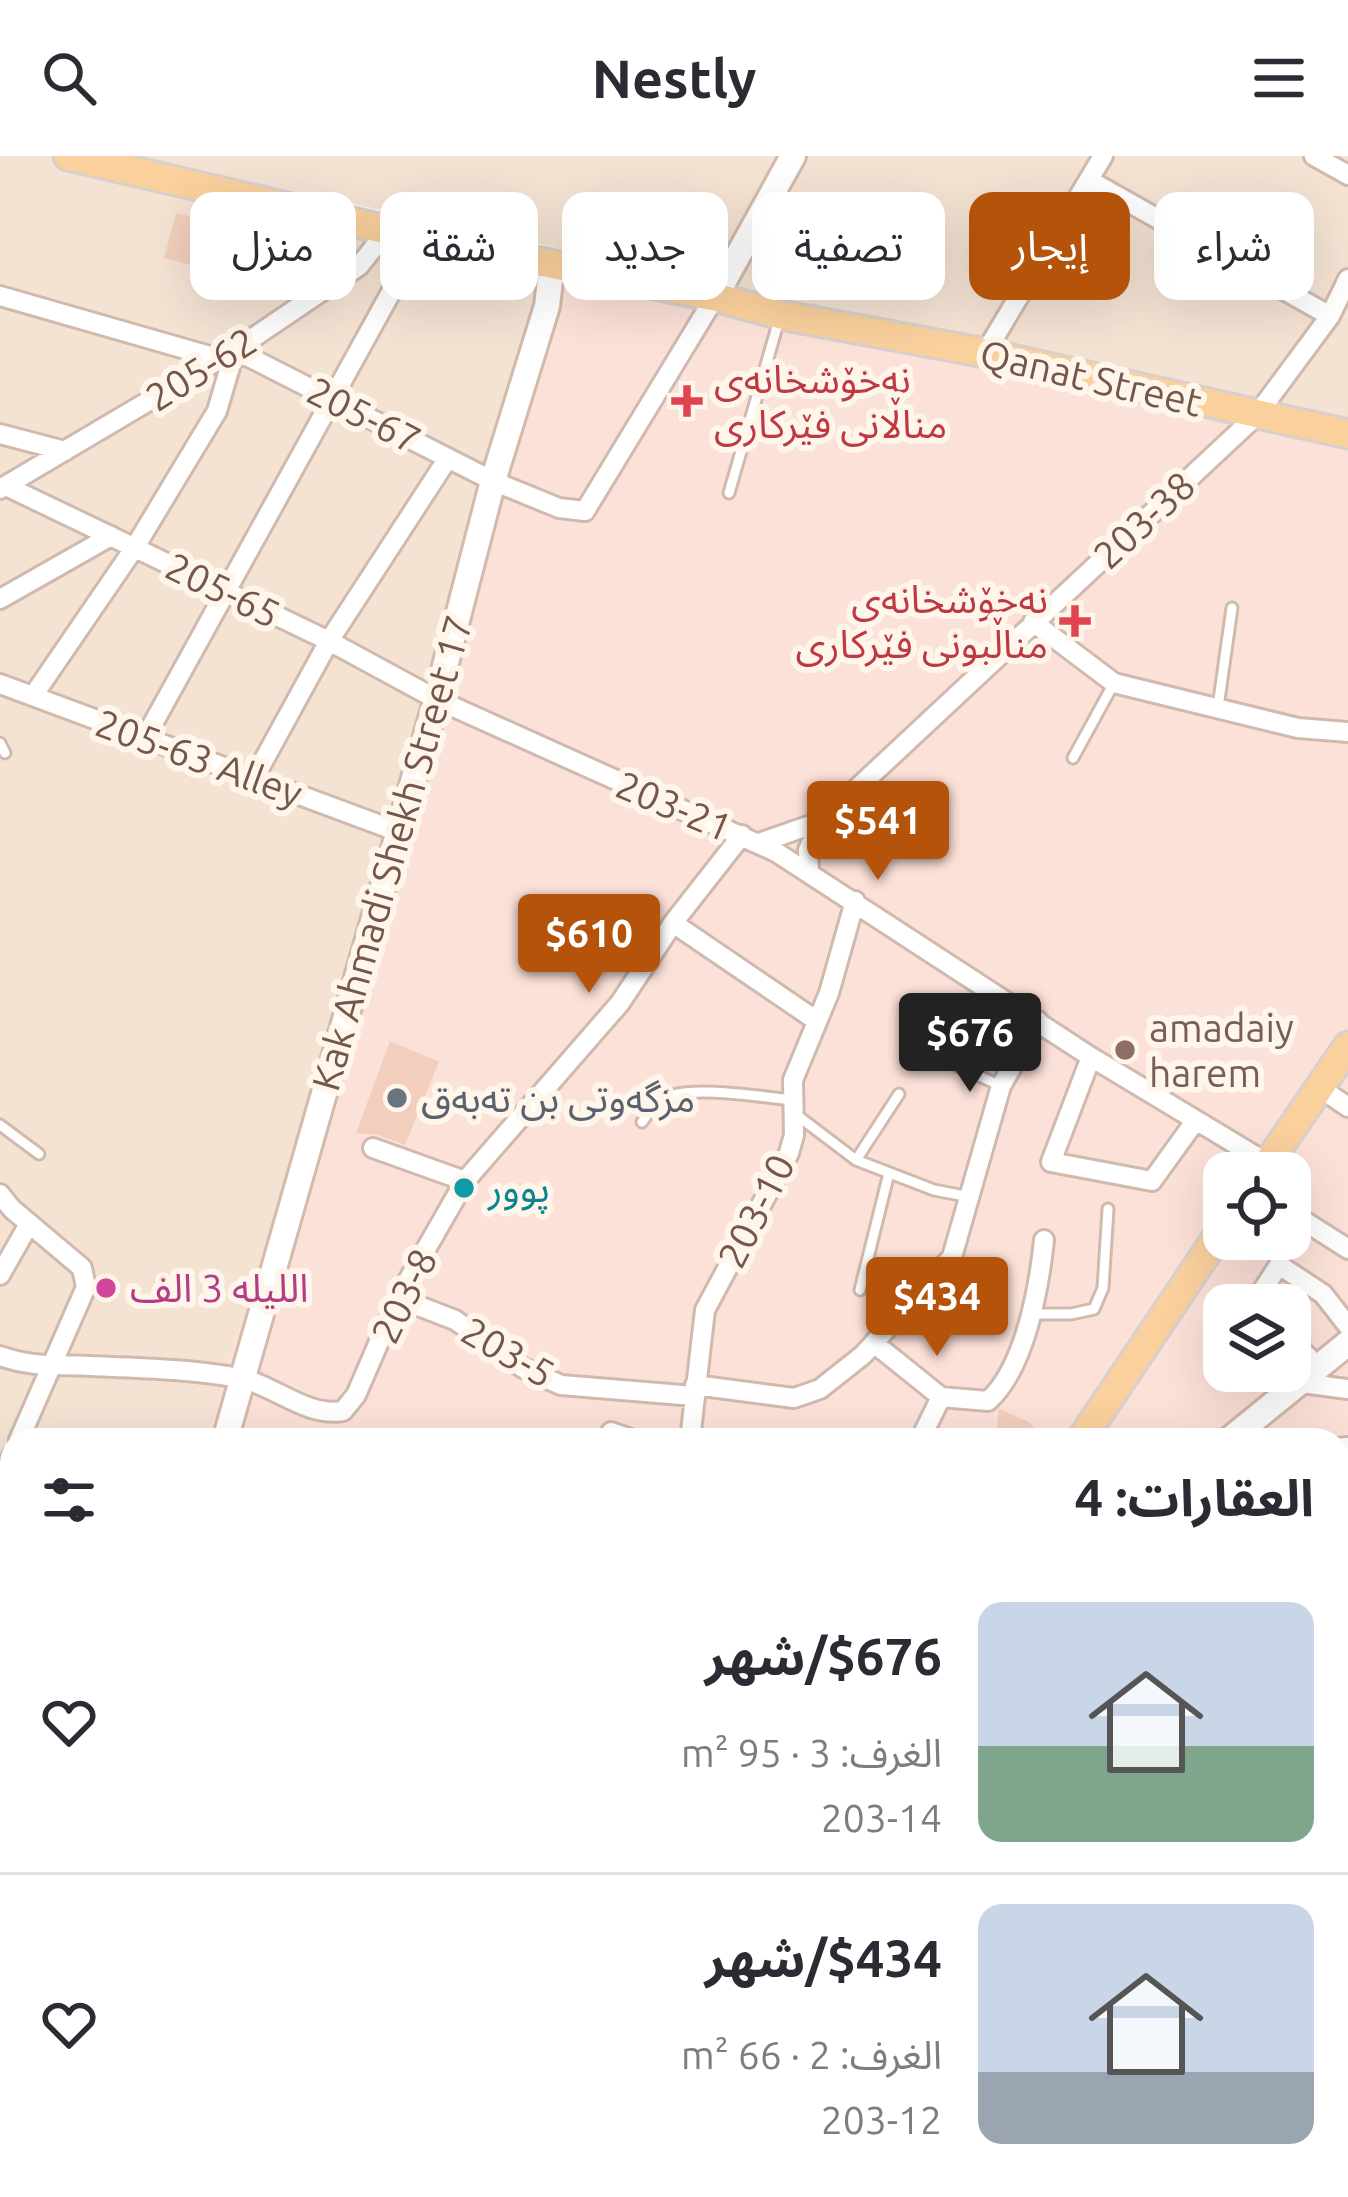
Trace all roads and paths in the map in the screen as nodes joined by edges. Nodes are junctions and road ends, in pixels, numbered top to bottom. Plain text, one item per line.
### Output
1 (68, 156) edge
2 (793, 156) edge
3 (1103, 156) edge
4 (1314, 156) edge
5 (156, 167) edge
6 (1348, 175) edge
7 (1089, 180) junction
8 (380, 228) edge
9 (380, 240) edge
10 (538, 261) edge
11 (552, 264) junction
12 (562, 266) edge
13 (728, 274) edge
14 (1348, 279) edge
15 (0, 296) edge
16 (387, 300) edge
17 (713, 300) edge
18 (726, 300) edge
19 (781, 315) junction
20 (1330, 316) junction
21 (985, 353) junction
22 (227, 354) junction
23 (332, 399) junction
24 (1256, 416) junction
25 (0, 434) edge
26 (1348, 434) edge
27 (64, 451) junction
28 (448, 458) junction
29 (494, 481) junction
30 (3, 488) edge
31 (729, 493) dead end
32 (111, 536) junction
33 (135, 547) junction
34 (229, 592) junction
35 (0, 599) edge
36 (1232, 608) dead end
37 (1033, 622) junction
38 (329, 640) junction
39 (0, 683) edge
40 (1114, 683) junction
41 (33, 696) junction
42 (436, 699) junction
43 (1218, 707) junction
44 (1348, 732) edge
45 (146, 738) junction
46 (1073, 758) dead end
47 (254, 778) junction
48 (822, 821) junction
49 (399, 832) junction
50 (750, 839) junction
51 (808, 871) junction
52 (856, 901) junction
53 (673, 923) junction
54 (817, 1021) junction
55 (1038, 1021) junction
56 (1348, 1046) edge
57 (1091, 1057) junction
58 (944, 1060) dead end
59 (1000, 1086) junction
60 (1320, 1088) junction
61 (899, 1094) dead end
62 (794, 1106) junction
63 (1348, 1107) edge
64 (1196, 1120) junction
65 (641, 1122) dead end
66 (0, 1125) edge
67 (373, 1148) dead end
68 (1241, 1152) edge
69 (1275, 1152) edge
70 (39, 1154) dead end
71 (856, 1160) junction
72 (890, 1173) junction
73 (465, 1180) junction
74 (0, 1194) edge
75 (970, 1197) junction
76 (1108, 1209) dead end
77 (29, 1224) junction
78 (1311, 1226) edge
79 (1044, 1240) dead end
80 (1348, 1249) edge
81 (1203, 1258) edge
82 (1280, 1260) edge
83 (1279, 1265) junction
84 (0, 1274) edge
85 (1266, 1284) edge
86 (860, 1290) dead end
87 (398, 1298) junction
88 (1032, 1314) junction
89 (1348, 1326) edge
90 (1348, 1343) edge
91 (875, 1344) junction
92 (1311, 1354) edge
93 (0, 1356) edge
94 (51, 1364) junction
95 (1321, 1364) junction
96 (1311, 1374) edge
97 (244, 1379) junction
98 (1311, 1384) edge
99 (1348, 1389) edge
100 (694, 1391) junction
101 (1290, 1392) edge
102 (940, 1396) junction
103 (24, 1428) edge
104 (229, 1428) edge
105 (691, 1428) edge
106 (925, 1428) edge
107 (1090, 1428) edge
108 (1244, 1428) edge

1 - 5 main road, Qanat Street
2 - 13 main road
3 - 7 street
4 - 6 street
5 - 8 main road, Qanat Street
7 - 20 street
7 - 21 street
9 - 22 street, 205-62
10 - 11 main road, Qanat Street
11 - 12 main road, Qanat Street
11 - 29 main road, Kak Ahmadi Shekh Street 17
14 - 20 street, 203-38
15 - 22 street, 205-67
16 - 23 street
17 - 29 street, 205-67
18 - 19 main road, Qanat Street
19 - 21 main road, Qanat Street
19 - 31 lane
20 - 24 street, 203-38
21 - 24 main road, Qanat Street
22 - 23 street, 205-67
22 - 27 street, 205-62
22 - 33 street
23 - 28 street, 205-67
23 - 34 street
24 - 26 main road, Qanat Street
24 - 37 street, 203-38
25 - 27 street
27 - 30 street, 205-62
28 - 29 street, 205-67
28 - 38 street
29 - 42 main road, Kak Ahmadi Shekh Street 17
30 - 32 street, 205-65
32 - 33 street, 205-65
32 - 35 street
33 - 34 street, 205-65
33 - 41 street
34 - 38 street, 205-65
34 - 45 street
36 - 43 lane
37 - 40 street
37 - 48 street, 203-38
38 - 42 street, 205-65
38 - 47 street
39 - 41 street, 205-63 Alley
40 - 43 street
40 - 46 lane
41 - 45 street, 205-63 Alley
42 - 49 main road, Kak Ahmadi Shekh Street 17
42 - 50 street, 203-21
43 - 44 street
45 - 47 street, 205-63 Alley
47 - 49 street, 205-63 Alley
48 - 50 street, 203-38
48 - 51 street
49 - 97 main road, Kak Ahmadi Shekh Street 17
50 - 51 street, 203-21
50 - 53 street, 203-8
51 - 52 street, 203-21
52 - 54 street, 203-10
52 - 55 street, 203-21
53 - 54 street
53 - 73 street, 203-8
54 - 62 street, 203-10
55 - 57 street, 203-21
55 - 59 street, 203-5
56 - 60 main road
57 - 64 street, 203-21
57 - 64 street
58 - 59 lane
59 - 75 street, 203-5
60 - 63 street
60 - 69 main road
61 - 71 lane
62 - 65 lane
62 - 71 lane
62 - 100 street, 203-10
64 - 68 street, 203-21
66 - 70 lane
67 - 73 street
71 - 72 lane
72 - 75 lane
72 - 86 lane
73 - 87 street, 203-8
74 - 77 street
75 - 91 street, 203-5
76 - 88 lane
77 - 84 street
77 - 94 street
78 - 80 street
79 - 88 street
81 - 107 main road
82 - 83 street
83 - 85 street
83 - 89 street
87 - 97 street, 203-8
87 - 100 street, 203-5
88 - 102 street
90 - 95 main road
91 - 100 street, 203-5
91 - 102 street
92 - 95 lane
93 - 94 street
94 - 97 street
94 - 103 street
95 - 96 main road
97 - 104 main road, Kak Ahmadi Shekh Street 17
98 - 99 street
100 - 105 street, 203-10
101 - 108 main road
102 - 106 street

